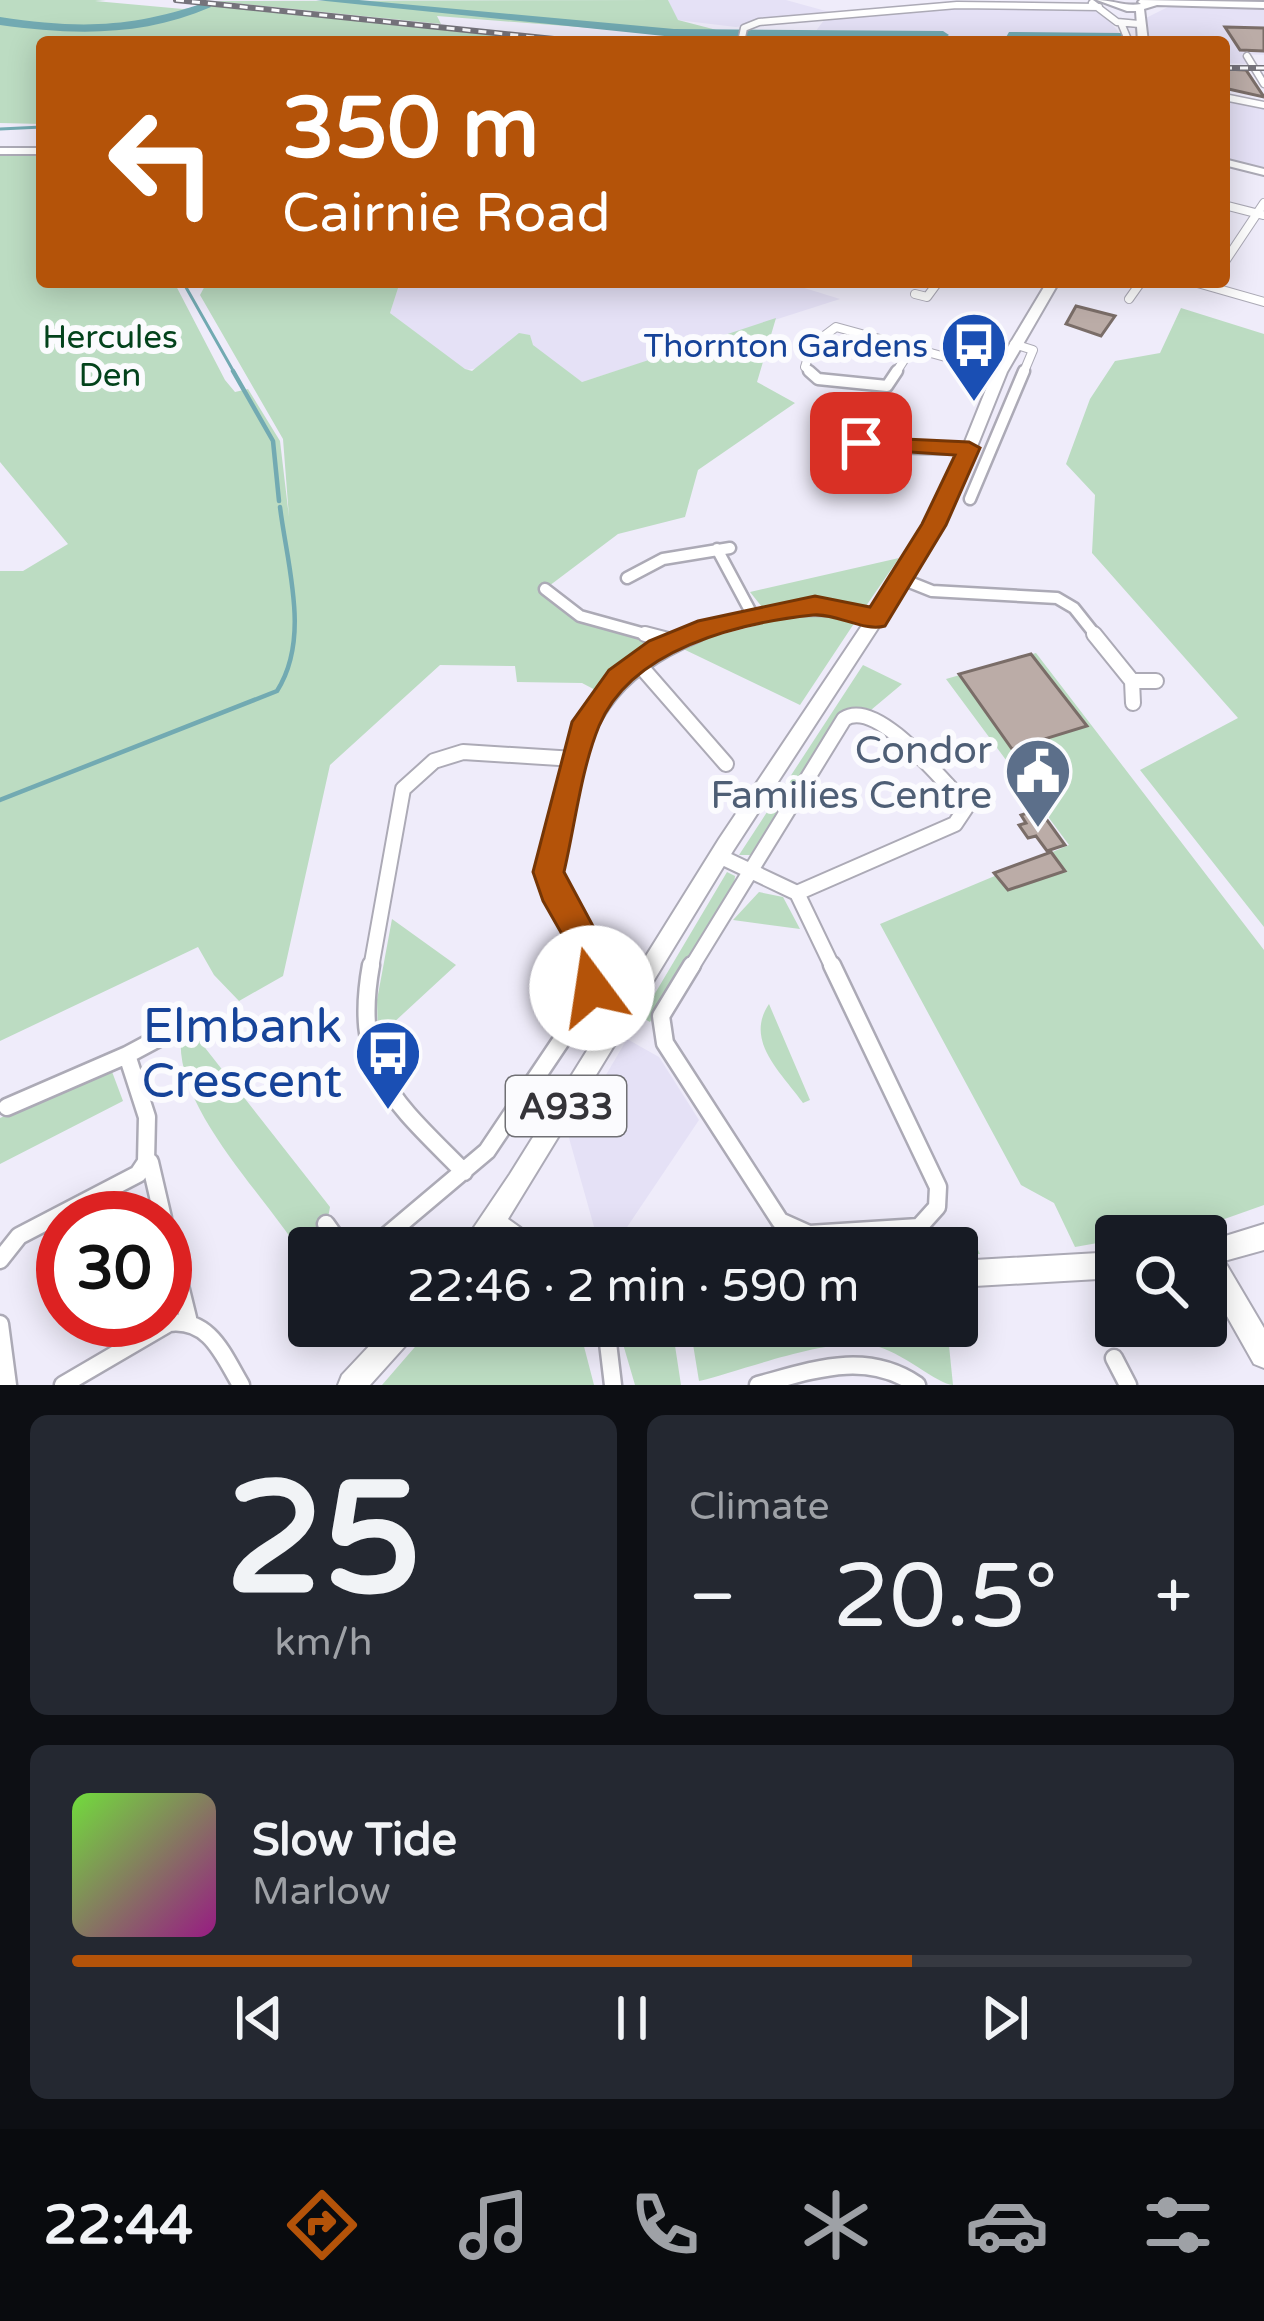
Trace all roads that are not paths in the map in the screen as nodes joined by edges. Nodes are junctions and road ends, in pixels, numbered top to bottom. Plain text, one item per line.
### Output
1 (1086, 0) edge
2 (1100, 4) edge
3 (1118, 4) edge
4 (1264, 5) edge
5 (1139, 7) edge
6 (1121, 23) junction
7 (742, 36) edge
8 (1126, 36) edge
9 (1264, 56) edge
10 (1263, 80) edge
11 (1230, 98) edge
12 (1264, 105) edge
13 (0, 151) edge
14 (36, 151) edge
15 (1230, 164) edge
16 (1264, 172) edge
17 (1264, 203) edge
18 (1230, 207) edge
19 (1260, 215) edge
20 (1230, 255) edge
21 (934, 288) edge
22 (1049, 288) edge
23 (1136, 288) edge
24 (1216, 288) edge
25 (915, 294) dead end
26 (1129, 298) dead end
27 (1264, 302) edge
28 (1014, 344) junction
29 (911, 349) junction
30 (1000, 372) junction
31 (834, 446) dead end
32 (969, 448) junction
33 (961, 469) junction
34 (981, 475) junction
35 (970, 499) dead end
36 (627, 578) dead end
37 (902, 579) junction
38 (545, 589) dead end
39 (754, 618) junction
40 (876, 619) junction
41 (673, 641) junction
42 (637, 662) junction
43 (1156, 680) dead end
44 (1132, 681) junction
45 (1133, 703) dead end
46 (575, 759) junction
47 (726, 764) dead end
48 (719, 856) junction
49 (750, 872) junction
50 (797, 893) junction
51 (170, 1032) dead end
52 (127, 1054) junction
53 (7, 1107) dead end
54 (150, 1162) junction
55 (464, 1172) junction
56 (157, 1191) edge
57 (493, 1223) junction
58 (326, 1224) dead end
59 (328, 1227) edge
60 (397, 1227) edge
61 (490, 1227) edge
62 (498, 1227) edge
63 (1264, 1237) edge
64 (1227, 1248) edge
65 (0, 1259) edge
66 (1095, 1266) edge
67 (978, 1273) edge
68 (1227, 1289) edge
69 (192, 1320) edge
70 (0, 1324) edge
71 (128, 1347) edge
72 (385, 1347) edge
73 (608, 1347) edge
74 (1264, 1354) edge
75 (1114, 1358) dead end
76 (8, 1385) edge
77 (63, 1385) edge
78 (241, 1385) edge
79 (352, 1385) edge
80 (613, 1385) edge
81 (758, 1385) edge
82 (917, 1385) edge
83 (1128, 1385) edge

1 - 2 street
2 - 3 main road
2 - 6 street
2 - 7 street
3 - 5 main road
4 - 5 main road
5 - 6 street
6 - 8 street
9 - 10 street
11 - 12 street
13 - 14 main road
15 - 16 main road
17 - 19 street
18 - 19 street
19 - 20 street
21 - 25 street
22 - 28 main road, A933
23 - 26 street
24 - 27 street
28 - 30 main road, A933
28 - 34 street
29 - 29 street
29 - 30 street
30 - 32 main road, A933
31 - 32 street
32 - 33 main road, A933
33 - 34 street
33 - 37 main road, A933
34 - 35 street
36 - 39 street
37 - 40 main road, A933
37 - 44 street
38 - 41 street
39 - 40 street
39 - 41 street
40 - 48 main road, A933
41 - 42 street
42 - 46 street
42 - 47 street
43 - 44 street
44 - 45 street
46 - 55 street
46 - 55 street
48 - 49 street
48 - 57 main road, A933
49 - 50 street
49 - 50 street
49 - 50 street
51 - 52 street
52 - 53 street
52 - 54 street
54 - 56 street
54 - 65 street
55 - 60 street
57 - 61 main road, A933
57 - 62 main road
58 - 59 street
63 - 64 main road
66 - 67 main road
68 - 74 main road
69 - 78 street
70 - 76 street
71 - 77 street
72 - 79 main road
73 - 80 street
75 - 83 street
81 - 82 street

